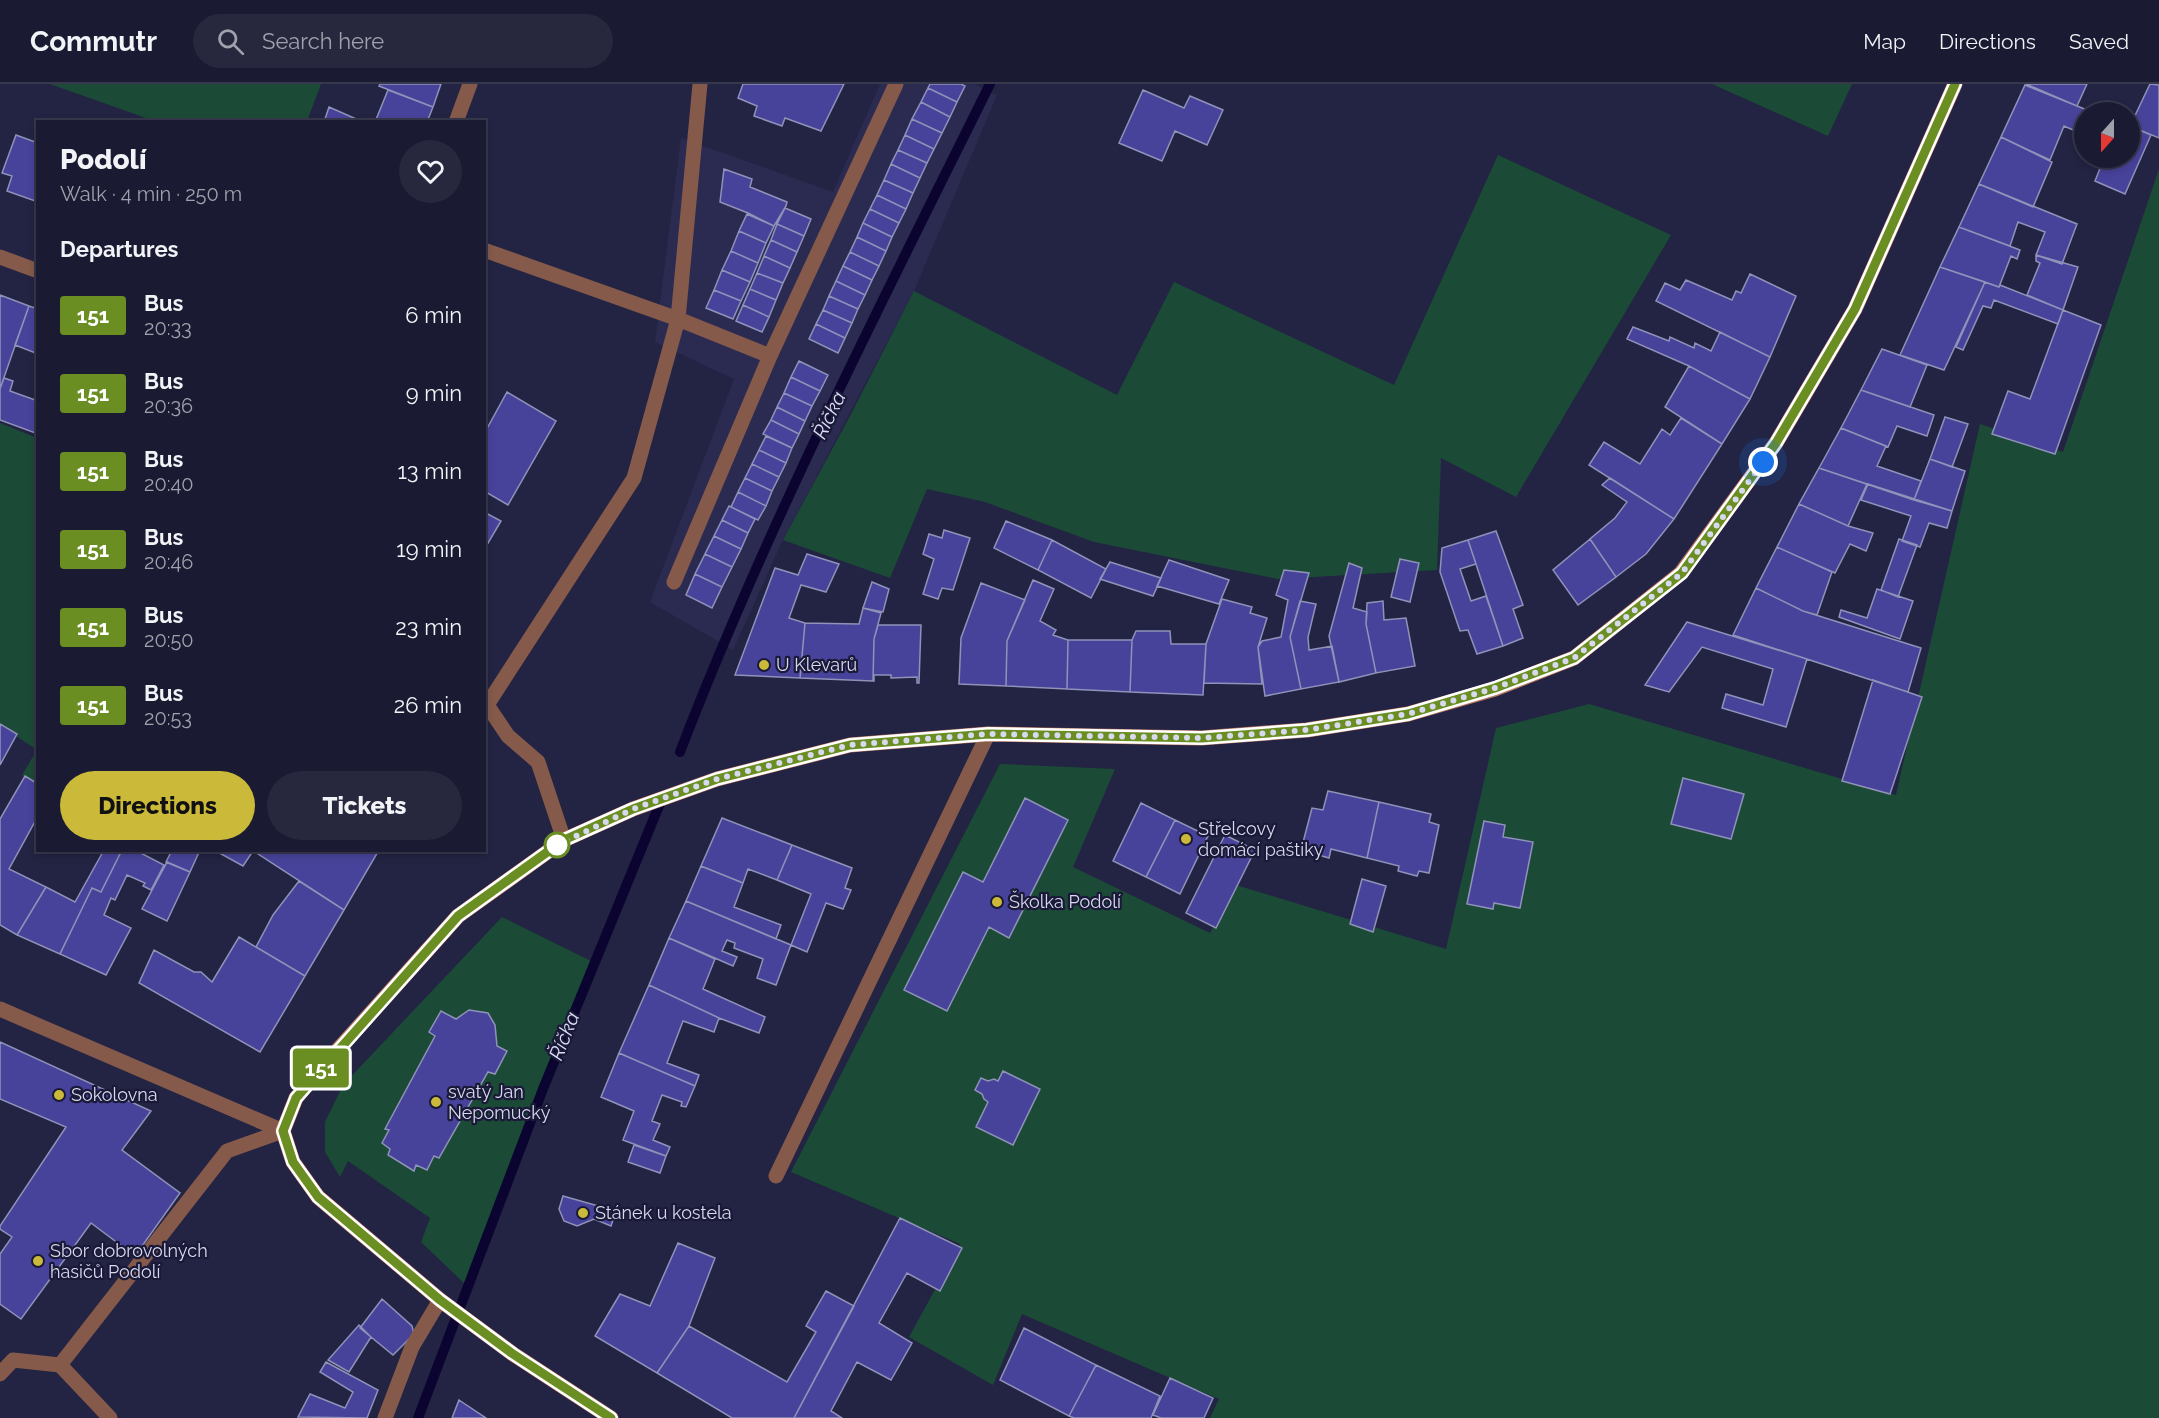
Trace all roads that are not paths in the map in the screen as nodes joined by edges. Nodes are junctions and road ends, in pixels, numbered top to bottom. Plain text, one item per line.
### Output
1 (470, 84) edge
2 (700, 84) edge
3 (896, 84) edge
4 (1955, 84) edge
5 (457, 120) edge
6 (486, 251) edge
7 (0, 257) edge
8 (36, 270) edge
9 (678, 319) junction
10 (770, 356) junction
11 (674, 582) dead end
12 (988, 734) junction
13 (564, 840) junction
14 (0, 1009) edge
15 (283, 1131) junction
16 (776, 1176) dead end
17 (440, 1300) junction
18 (60, 1365) junction
19 (0, 1374) edge
20 (110, 1418) edge
21 (385, 1418) edge
22 (611, 1418) edge

1 - 5 street
2 - 9 street
3 - 10 street
4 - 12 street
6 - 9 street
7 - 8 street
9 - 10 street
9 - 13 street
10 - 11 street
12 - 13 street
12 - 16 street
13 - 15 street
14 - 15 street
15 - 17 street
15 - 18 street
17 - 21 street
17 - 22 street
18 - 19 street
18 - 20 street

